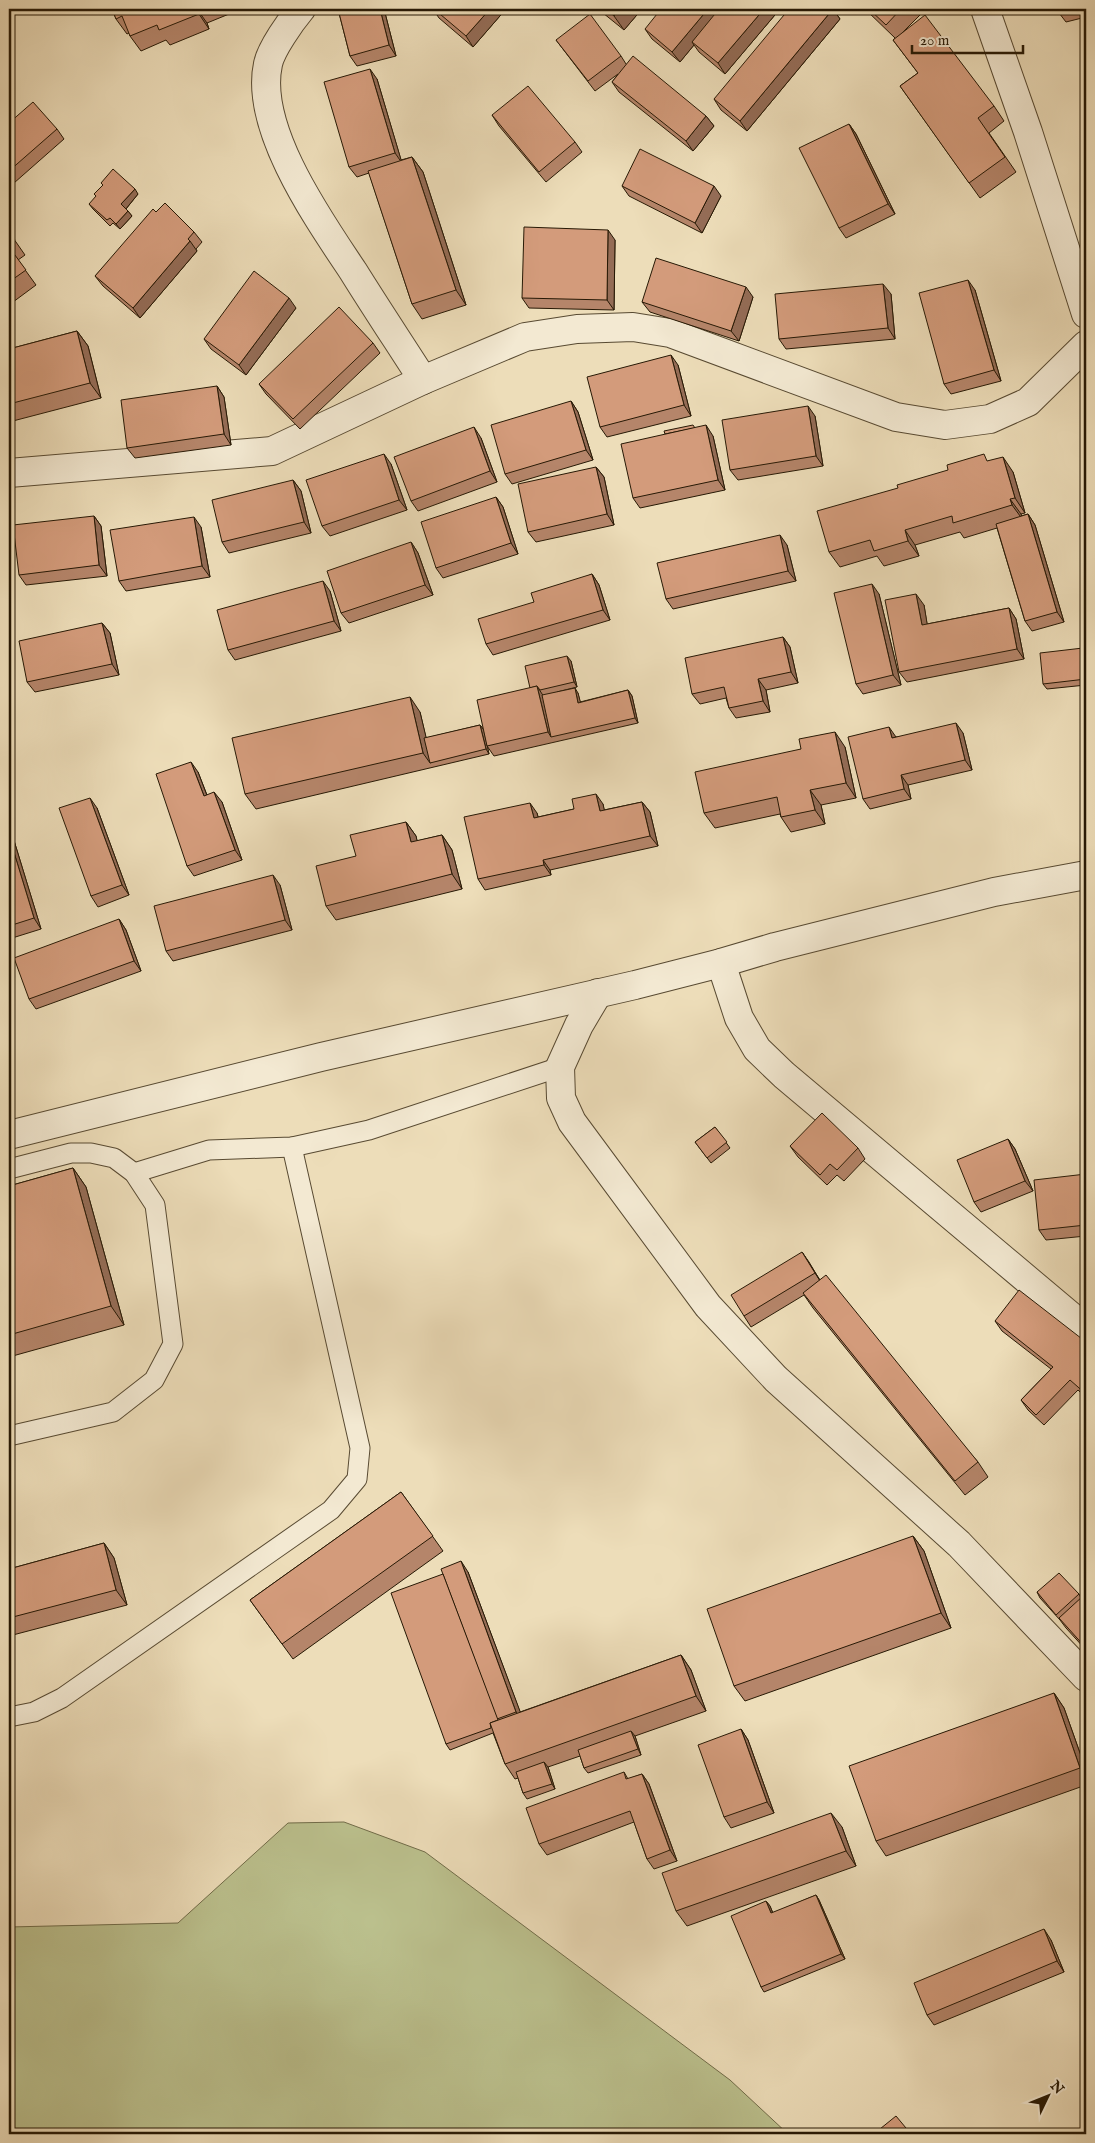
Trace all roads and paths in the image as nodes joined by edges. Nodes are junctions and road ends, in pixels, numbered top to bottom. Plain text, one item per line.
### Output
1 (301, 9) edge
2 (985, 9) edge
3 (1081, 274) edge
4 (1086, 314) edge
5 (1086, 345) edge
6 (423, 380) junction
7 (9, 473) edge
8 (1086, 875) edge
9 (721, 964) junction
10 (598, 994) junction
11 (560, 1067) junction
12 (9, 1135) edge
13 (292, 1147) junction
14 (9, 1169) edge
15 (134, 1173) junction
16 (1086, 1329) edge
17 (9, 1436) edge
18 (1086, 1677) edge
19 (9, 1717) edge

1 - 6 street
2 - 3 street
3 - 4 street
5 - 6 street
6 - 7 street
8 - 9 street
9 - 10 street
9 - 16 street
10 - 11 street
10 - 12 street
11 - 13 lane
11 - 18 street
13 - 15 lane
13 - 19 lane
14 - 15 lane
15 - 17 lane

